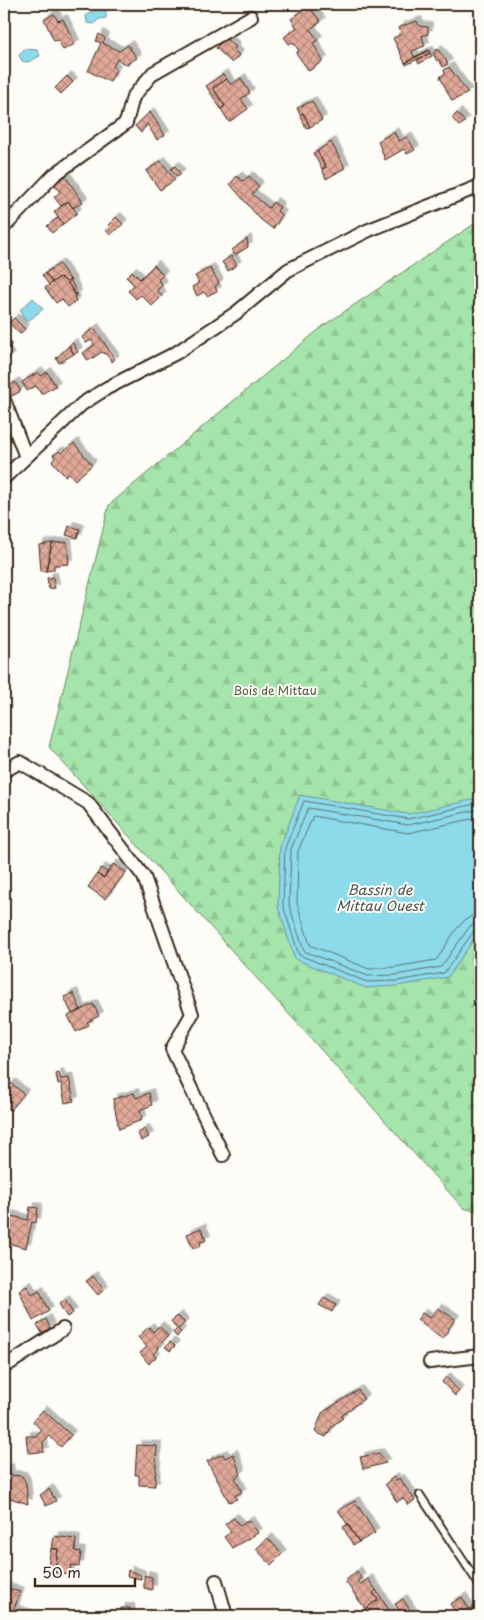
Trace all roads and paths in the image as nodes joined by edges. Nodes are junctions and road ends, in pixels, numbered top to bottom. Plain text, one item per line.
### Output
1 (251, 17) dead end
2 (480, 186) edge
3 (4, 227) edge
4 (4, 400) edge
5 (26, 457) junction
6 (4, 478) edge
7 (4, 771) edge
8 (223, 1155) dead end
9 (63, 1329) dead end
10 (480, 1356) edge
11 (430, 1362) dead end
12 (4, 1367) edge
13 (420, 1495) dead end
14 (216, 1581) dead end
15 (480, 1586) edge
16 (226, 1616) edge

1 - 3 street
2 - 5 street
4 - 5 street
5 - 6 street
7 - 8 street
9 - 12 street
10 - 11 street
13 - 15 lane
14 - 16 street

